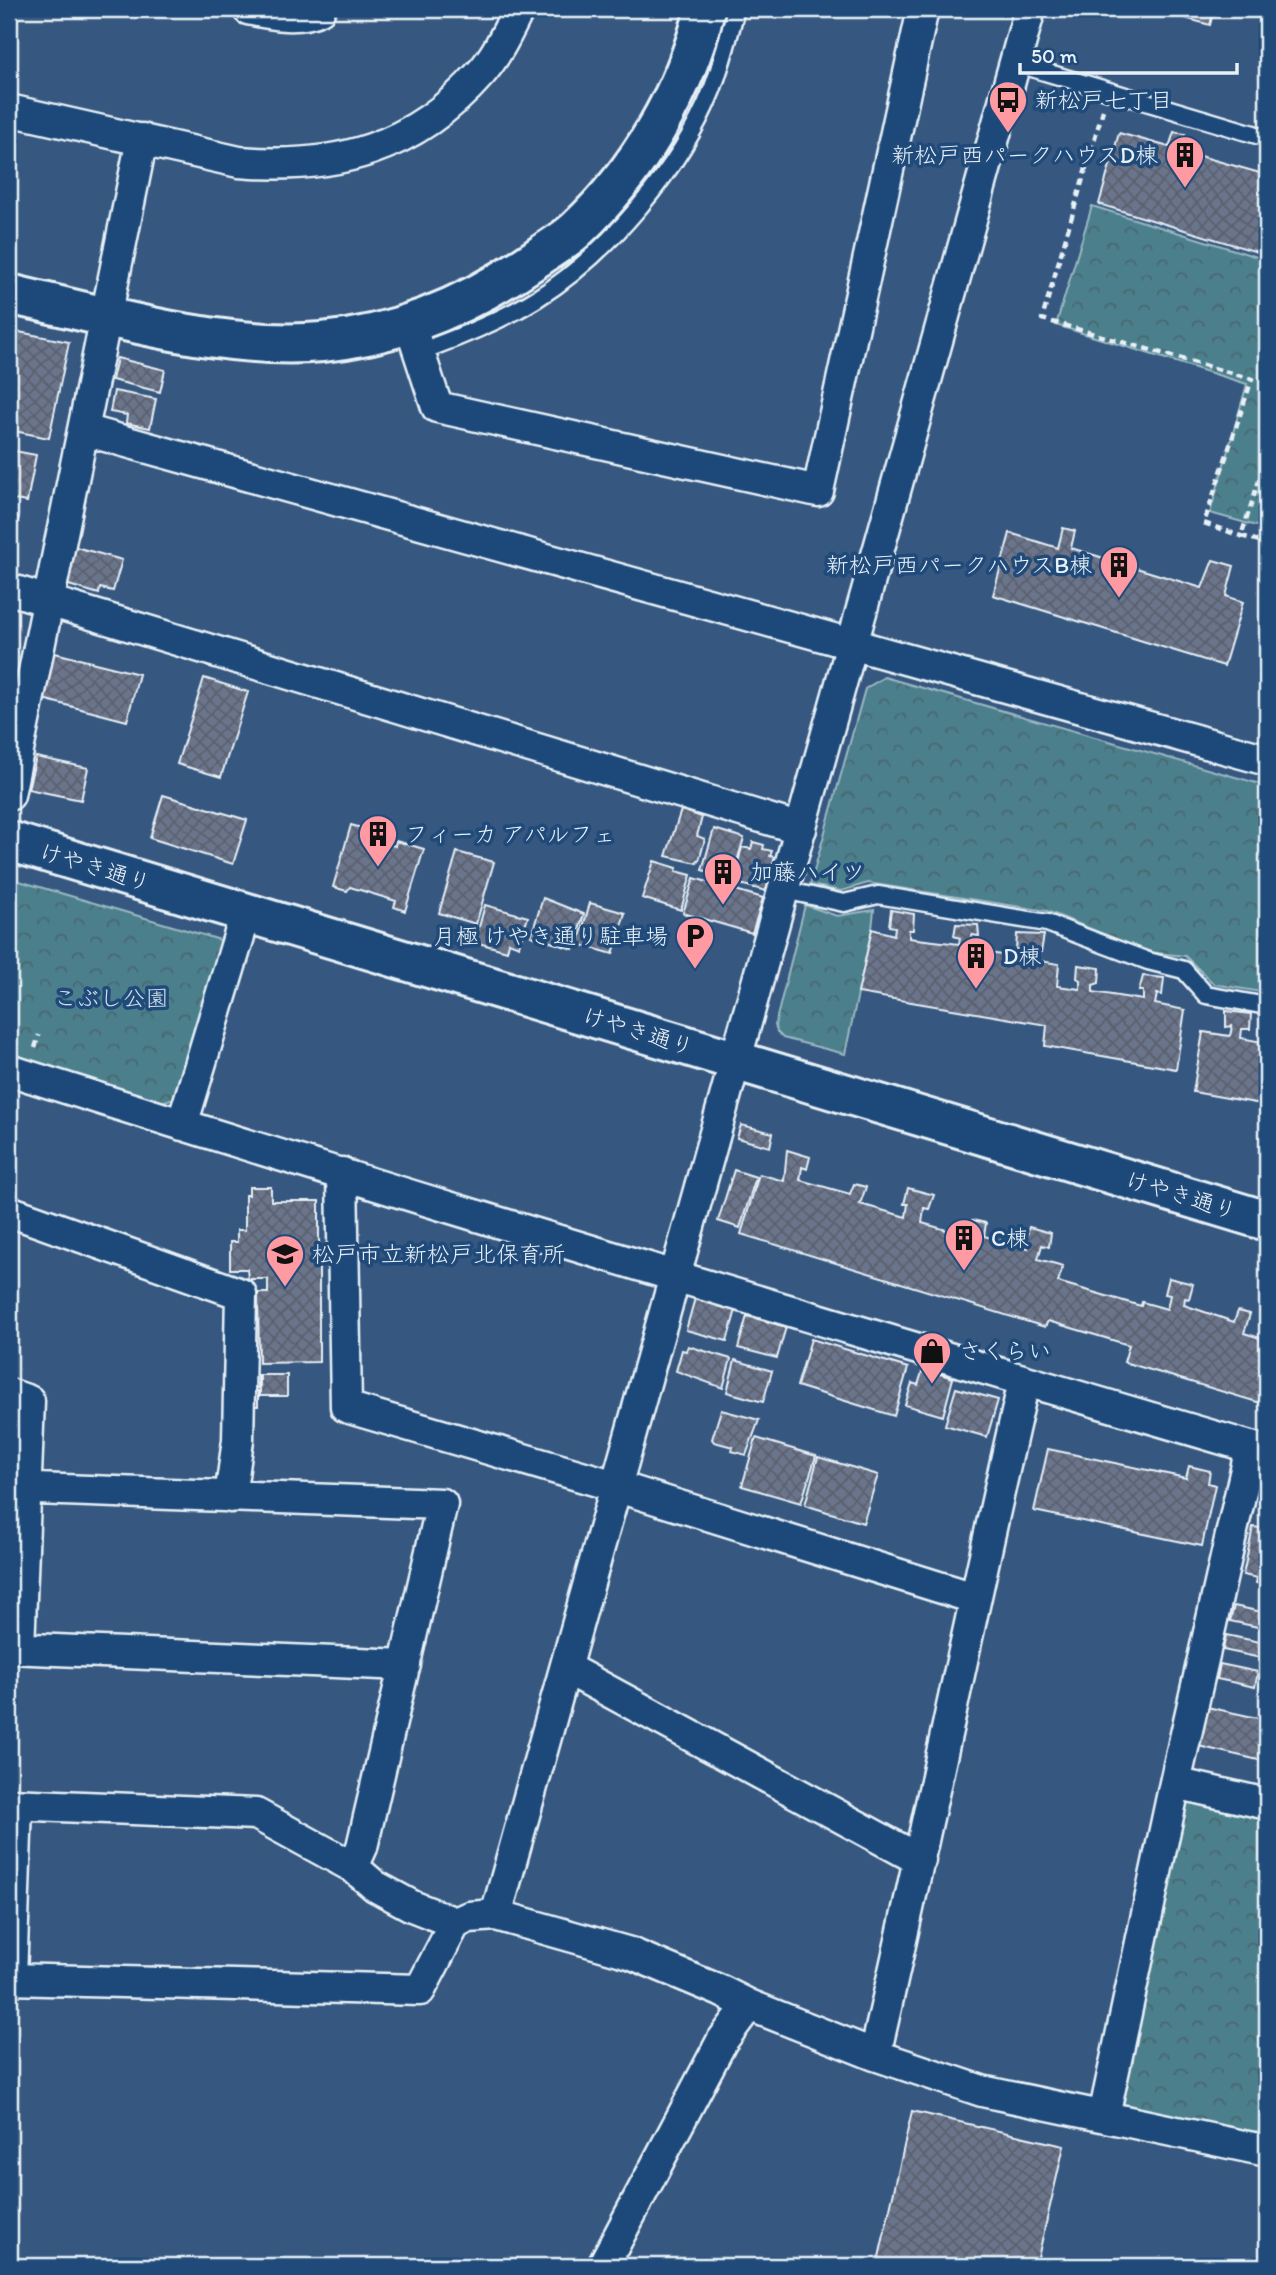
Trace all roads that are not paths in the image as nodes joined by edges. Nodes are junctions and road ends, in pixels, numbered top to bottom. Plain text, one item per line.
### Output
1 (248, 9) edge
2 (320, 9) edge
3 (519, 9) edge
4 (705, 9) edge
5 (736, 9) edge
6 (923, 9) edge
7 (1030, 9) edge
8 (1015, 63) junction
9 (9, 110) edge
10 (1267, 138) edge
11 (142, 139) junction
12 (665, 159) junction
13 (9, 294) edge
14 (105, 316) junction
15 (422, 335) junction
16 (84, 430) junction
17 (9, 589) edge
18 (48, 602) junction
19 (853, 644) junction
20 (1267, 760) edge
21 (9, 795) edge
22 (801, 829) junction
23 (9, 841) edge
24 (784, 890) junction
25 (246, 914) junction
26 (1267, 1006) edge
27 (735, 1061) junction
28 (9, 1070) edge
29 (182, 1125) junction
30 (342, 1174) junction
31 (9, 1211) edge
32 (1267, 1221) edge
33 (675, 1276) junction
34 (1024, 1382) junction
35 (9, 1394) edge
36 (1259, 1450) edge
37 (615, 1486) junction
38 (18, 1488) edge
39 (230, 1497) junction
40 (974, 1598) junction
41 (14, 1648) edge
42 (405, 1665) junction
43 (566, 1668) junction
44 (1175, 1783) junction
45 (13, 1804) edge
46 (1267, 1804) edge
47 (920, 1860) junction
48 (353, 1867) junction
49 (496, 1915) junction
50 (456, 1923) junction
51 (10, 1979) edge
52 (749, 2005) junction
53 (875, 2055) junction
54 (1104, 2116) junction
55 (1267, 2151) edge
56 (603, 2266) edge

1 - 2 street
3 - 11 street
4 - 12 street
5 - 12 lane
6 - 15 street
7 - 8 street
8 - 10 lane
8 - 19 street
9 - 11 street
11 - 14 street
12 - 15 street
13 - 14 street
14 - 15 street
14 - 16 street
16 - 18 street
16 - 19 street
17 - 18 street
18 - 21 street
18 - 22 street
19 - 20 street
19 - 22 street
22 - 24 street
23 - 25 street, けやき通り
24 - 26 lane
24 - 27 street
25 - 27 street, けやき通り
25 - 29 street
27 - 32 street, けやき通り
27 - 33 street
28 - 29 street
29 - 30 street
30 - 33 street
30 - 37 street
31 - 39 street
33 - 34 street
33 - 37 street
34 - 36 street
34 - 40 street
35 - 38 street
36 - 44 street
37 - 40 street
37 - 43 street
38 - 39 street
38 - 41 street
39 - 42 street
40 - 47 street
41 - 42 street
42 - 48 street
43 - 47 street
43 - 49 street
44 - 46 street
44 - 54 street
45 - 48 street
45 - 51 street
47 - 53 street
48 - 50 street
49 - 50 street
49 - 52 street
50 - 51 street
52 - 53 street
52 - 56 street
53 - 54 street
54 - 55 street

